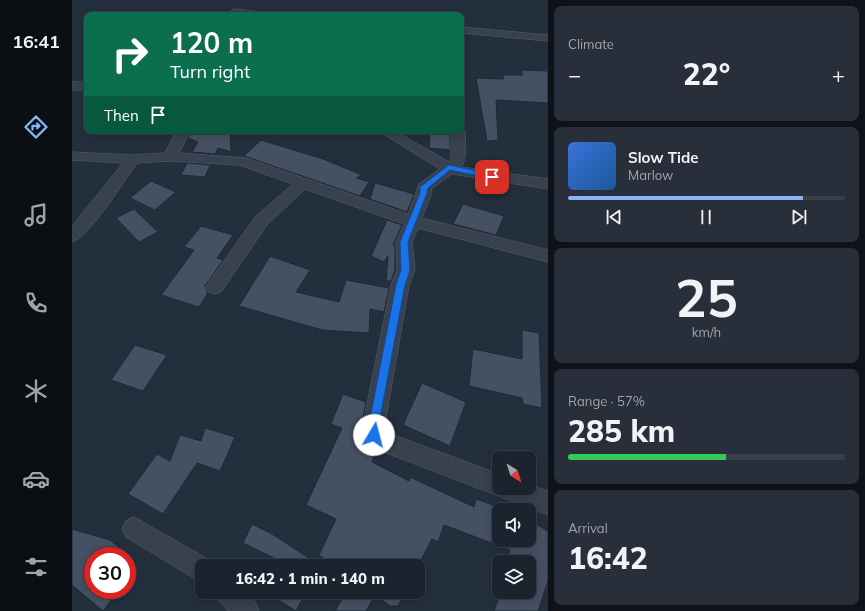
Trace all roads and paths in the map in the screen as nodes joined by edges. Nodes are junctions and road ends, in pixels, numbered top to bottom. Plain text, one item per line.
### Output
1 (464, 30) edge
2 (548, 38) edge
3 (72, 86) edge
4 (84, 86) edge
5 (182, 134) edge
6 (390, 134) edge
7 (458, 134) edge
8 (72, 156) edge
9 (170, 157) junction
10 (133, 159) junction
11 (449, 168) junction
12 (304, 182) junction
13 (548, 184) edge
14 (412, 221) junction
15 (72, 236) edge
16 (548, 256) edge
17 (216, 287) dead end
18 (492, 482) edge
19 (525, 495) edge
20 (548, 504) edge
21 (134, 529) dead end
22 (195, 566) edge
23 (235, 599) edge
24 (246, 611) edge

1 - 2 street
3 - 4 street
5 - 9 street
6 - 11 street
7 - 11 street
8 - 10 street
9 - 10 street
9 - 12 street
10 - 15 street
11 - 13 street
11 - 14 street
12 - 14 street
12 - 17 street
14 - 16 street
14 - 18 street
19 - 20 street
21 - 22 street
23 - 24 street

